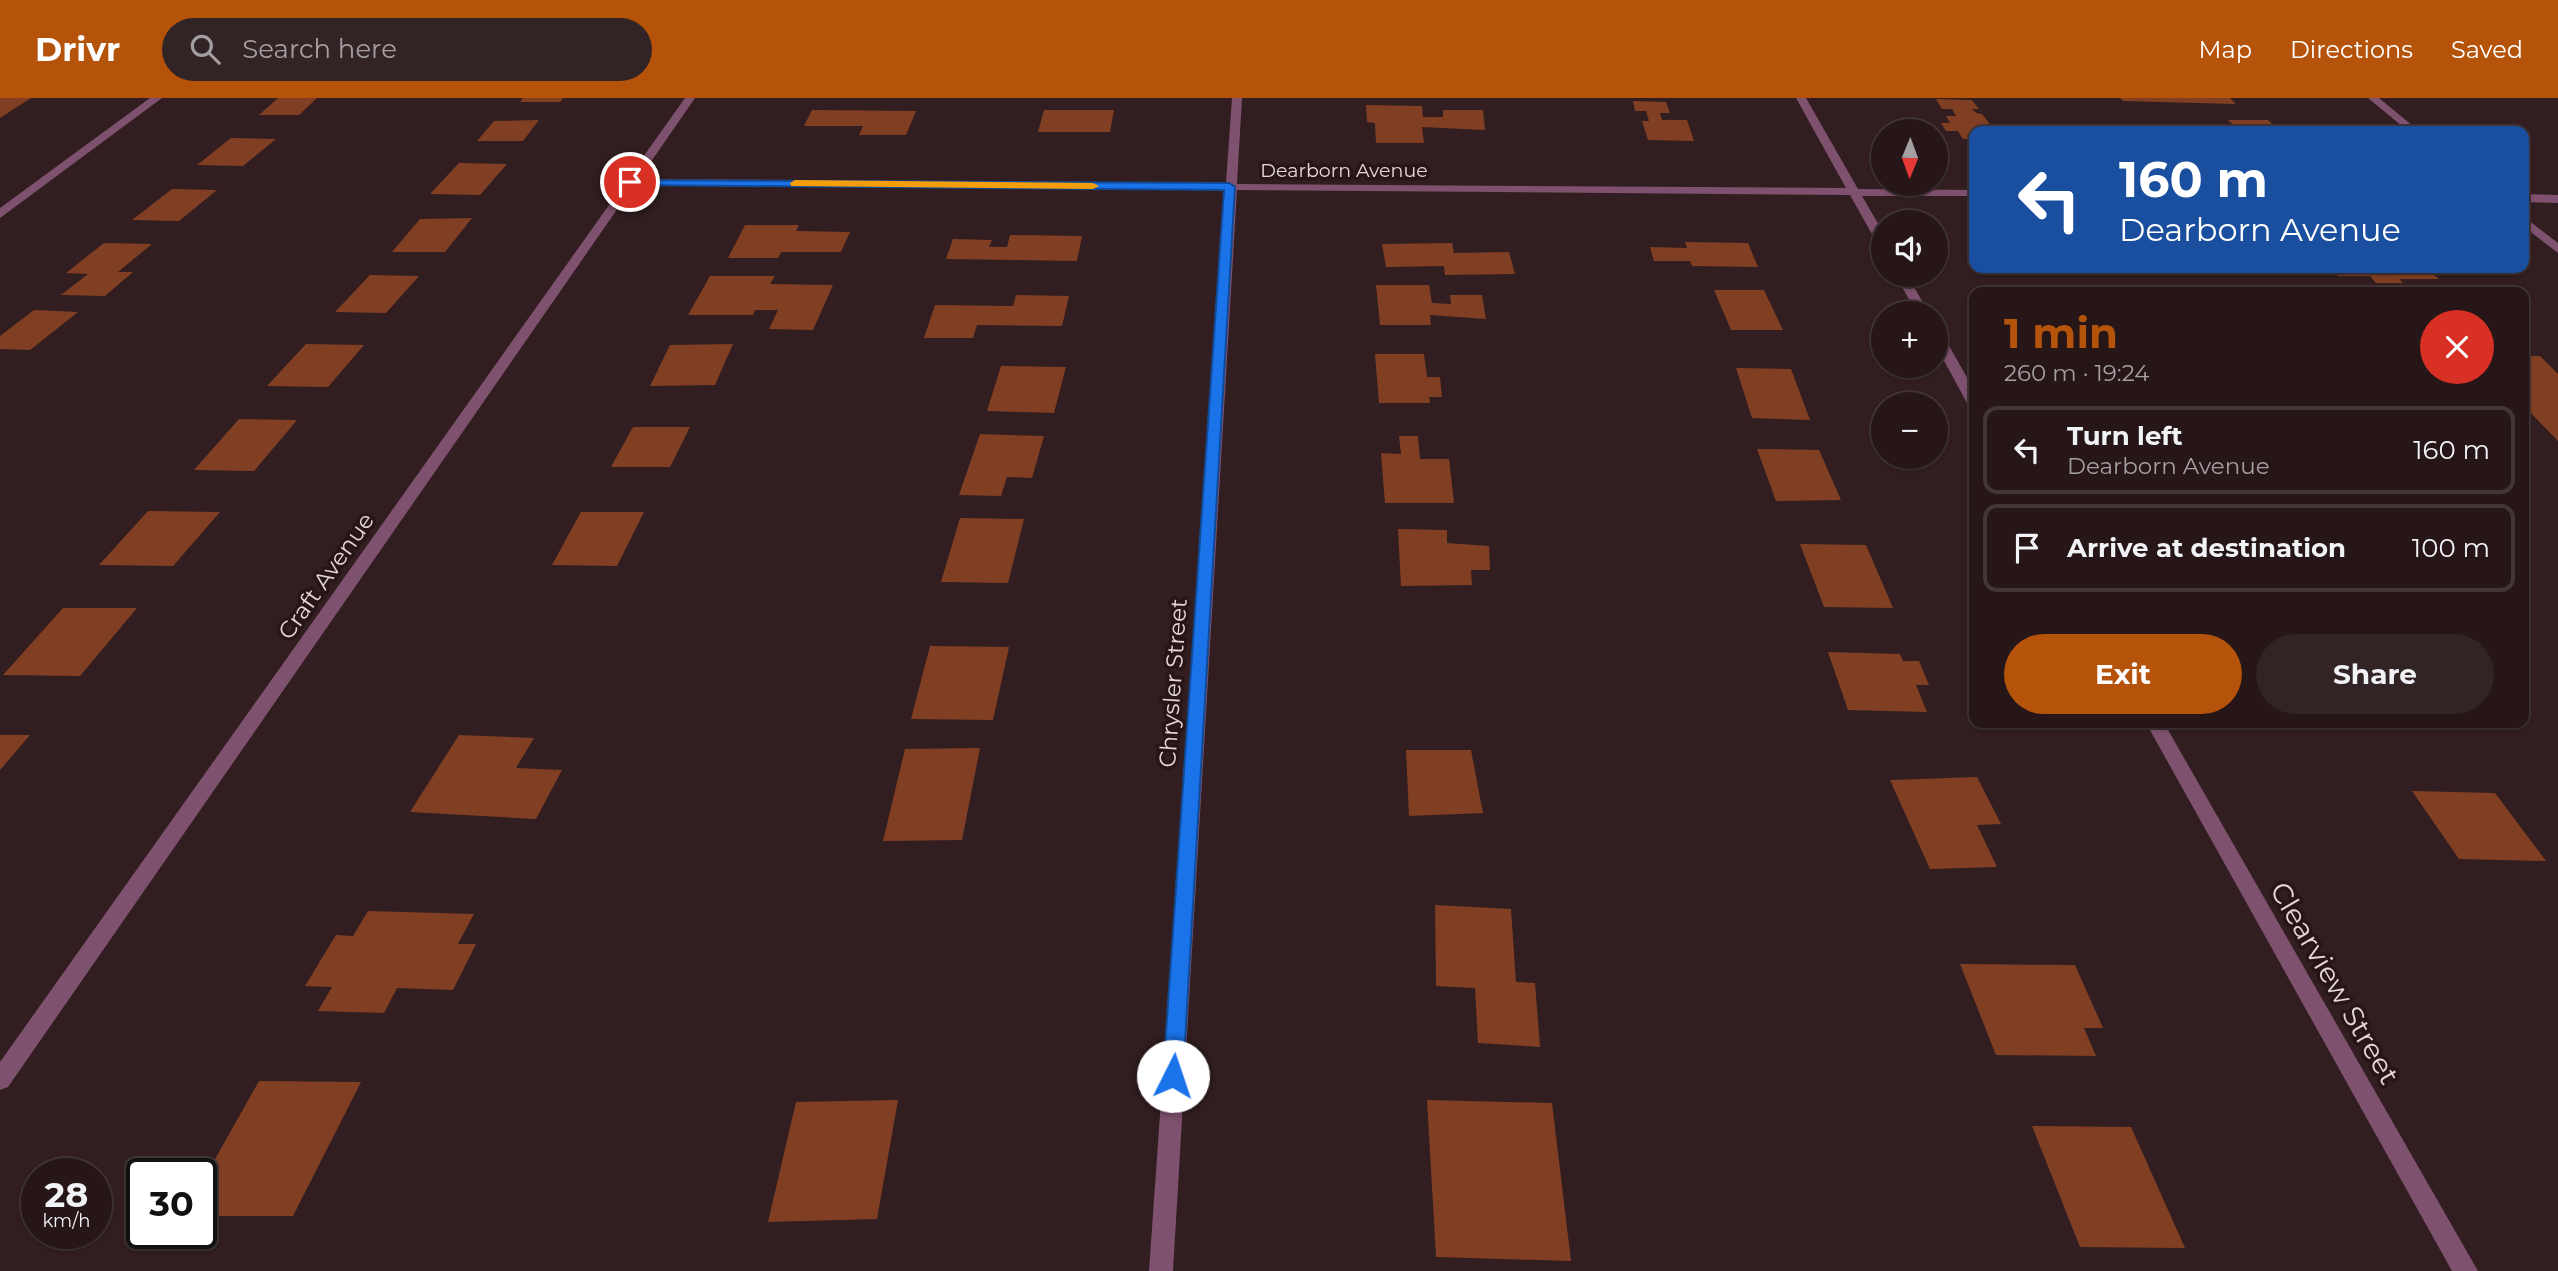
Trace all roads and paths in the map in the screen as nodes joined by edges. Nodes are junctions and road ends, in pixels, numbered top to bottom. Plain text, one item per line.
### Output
1 (157, 98) edge
2 (690, 98) edge
3 (1237, 98) edge
4 (1801, 98) edge
5 (2373, 98) edge
6 (2408, 126) edge
7 (630, 182) junction
8 (1229, 187) junction
9 (1854, 191) junction
10 (1969, 193) edge
11 (2529, 198) edge
12 (2558, 199) edge
13 (0, 215) edge
14 (1871, 221) edge
15 (2529, 225) edge
16 (2558, 249) edge
17 (1948, 356) edge
18 (1969, 394) edge
19 (2158, 728) edge
20 (0, 1080) edge
21 (1161, 1271) edge
22 (2466, 1271) edge

1 - 13 street
2 - 7 street, Craft Avenue
3 - 8 street, Chrysler Street
4 - 9 street
5 - 6 street
7 - 8 street, Dearborn Avenue
7 - 20 street, Craft Avenue
8 - 9 street, Dearborn Avenue
8 - 21 street, Chrysler Street
9 - 10 street, Dearborn Avenue
9 - 14 street
11 - 12 street
15 - 16 street
17 - 18 street
19 - 22 street, Clearview Street

